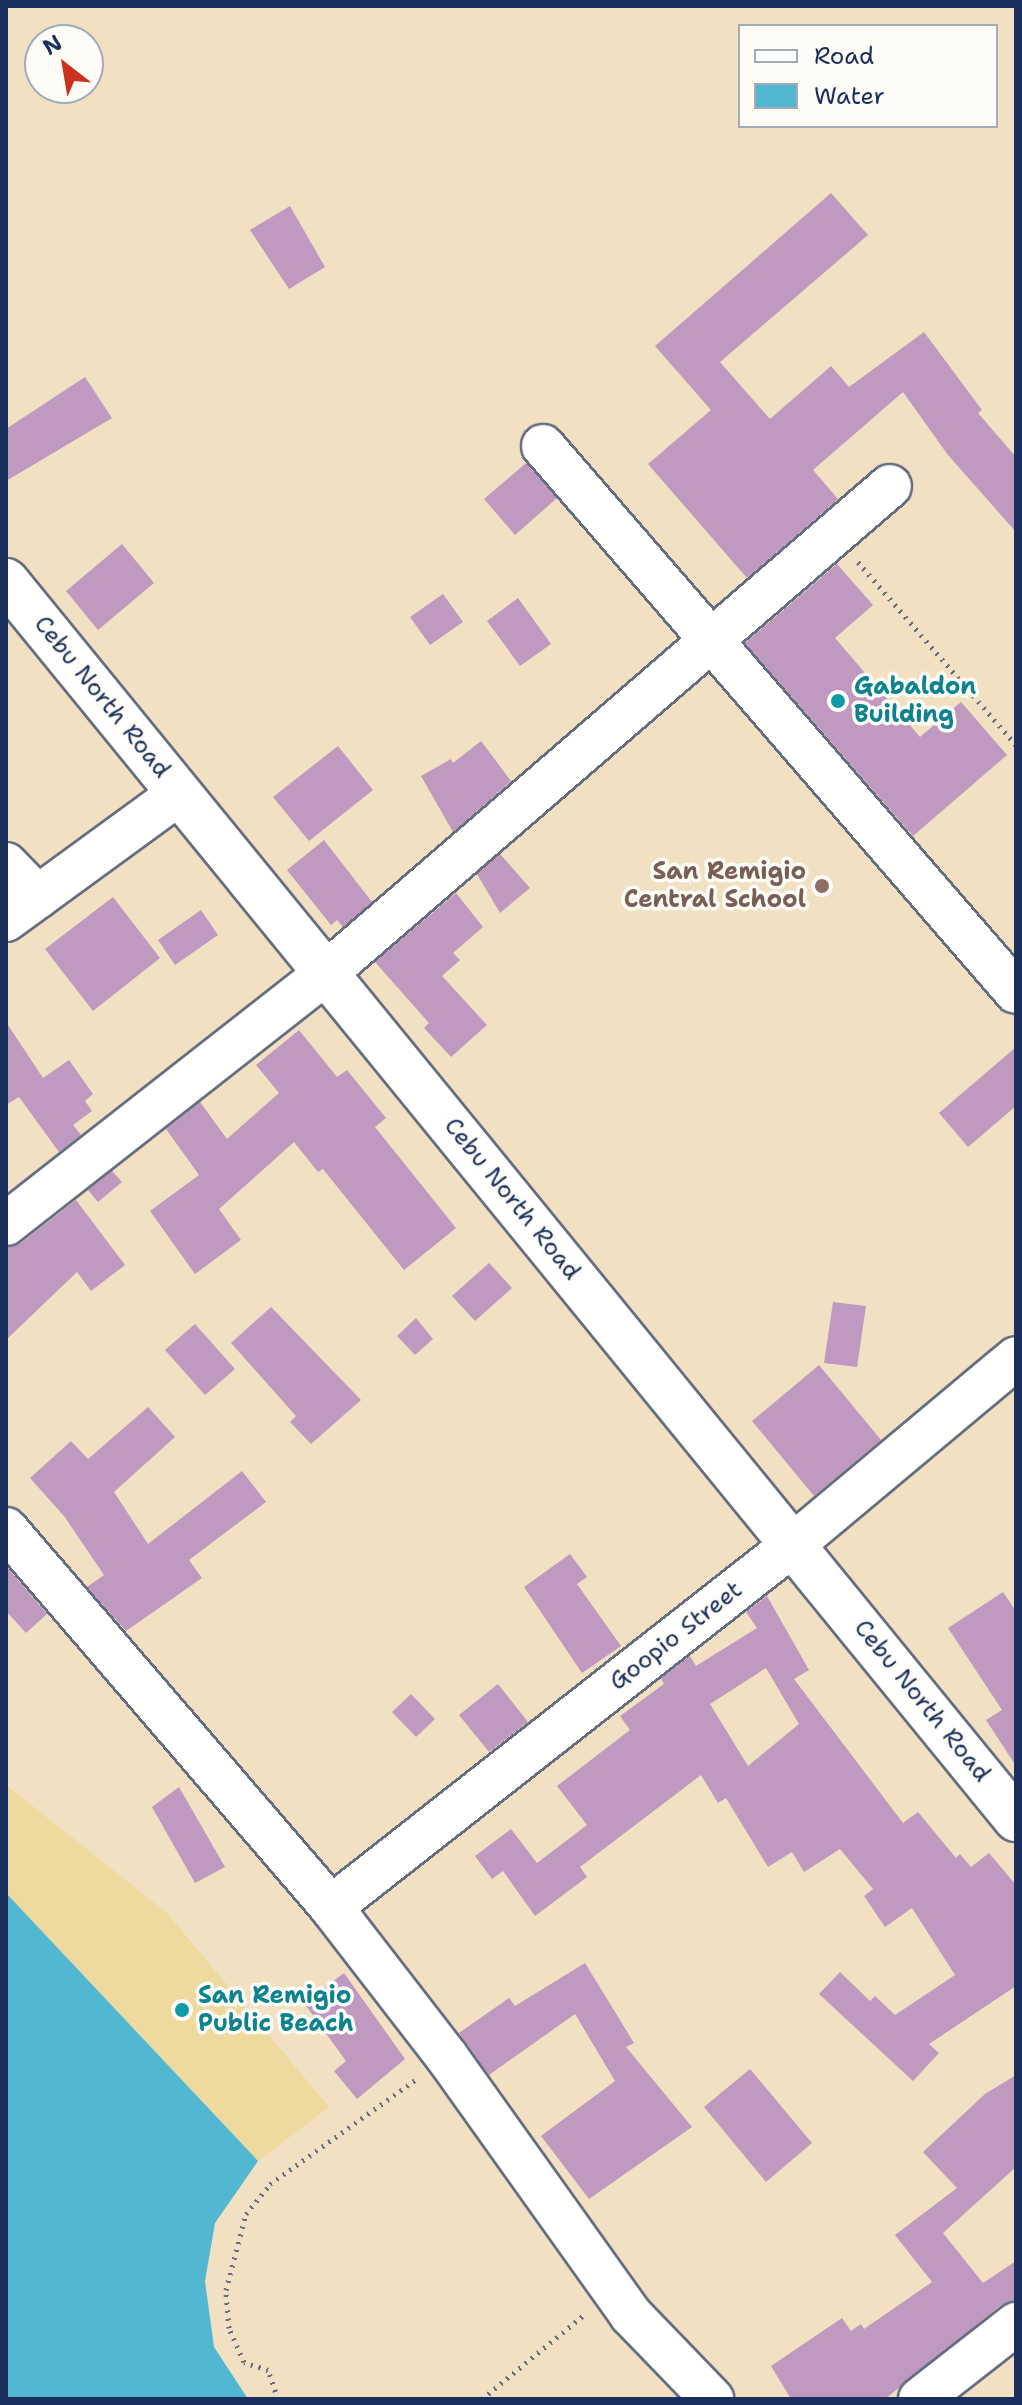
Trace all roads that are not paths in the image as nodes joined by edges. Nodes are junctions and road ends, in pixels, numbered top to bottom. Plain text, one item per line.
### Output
1 (543, 446) dead end
2 (890, 486) dead end
3 (6, 581) edge
4 (710, 640) junction
5 (180, 793) junction
6 (6, 864) edge
7 (22, 909) edge
8 (326, 973) junction
9 (1016, 992) edge
10 (6, 1224) edge
11 (1016, 1358) edge
12 (6, 1529) edge
13 (795, 1543) junction
14 (1016, 1819) edge
15 (331, 1907) junction
16 (1016, 2324) edge
17 (712, 2399) edge
18 (920, 2399) edge

1 - 4 street
2 - 4 street
3 - 5 main road, Cebu North Road
4 - 8 street
4 - 9 street
5 - 7 street
5 - 8 main road, Cebu North Road
6 - 7 street
8 - 10 street
8 - 13 main road, Cebu North Road
11 - 13 street, Goopio Street
12 - 15 street
13 - 14 main road, Cebu North Road
13 - 15 street, Goopio Street
15 - 17 street
16 - 18 street

